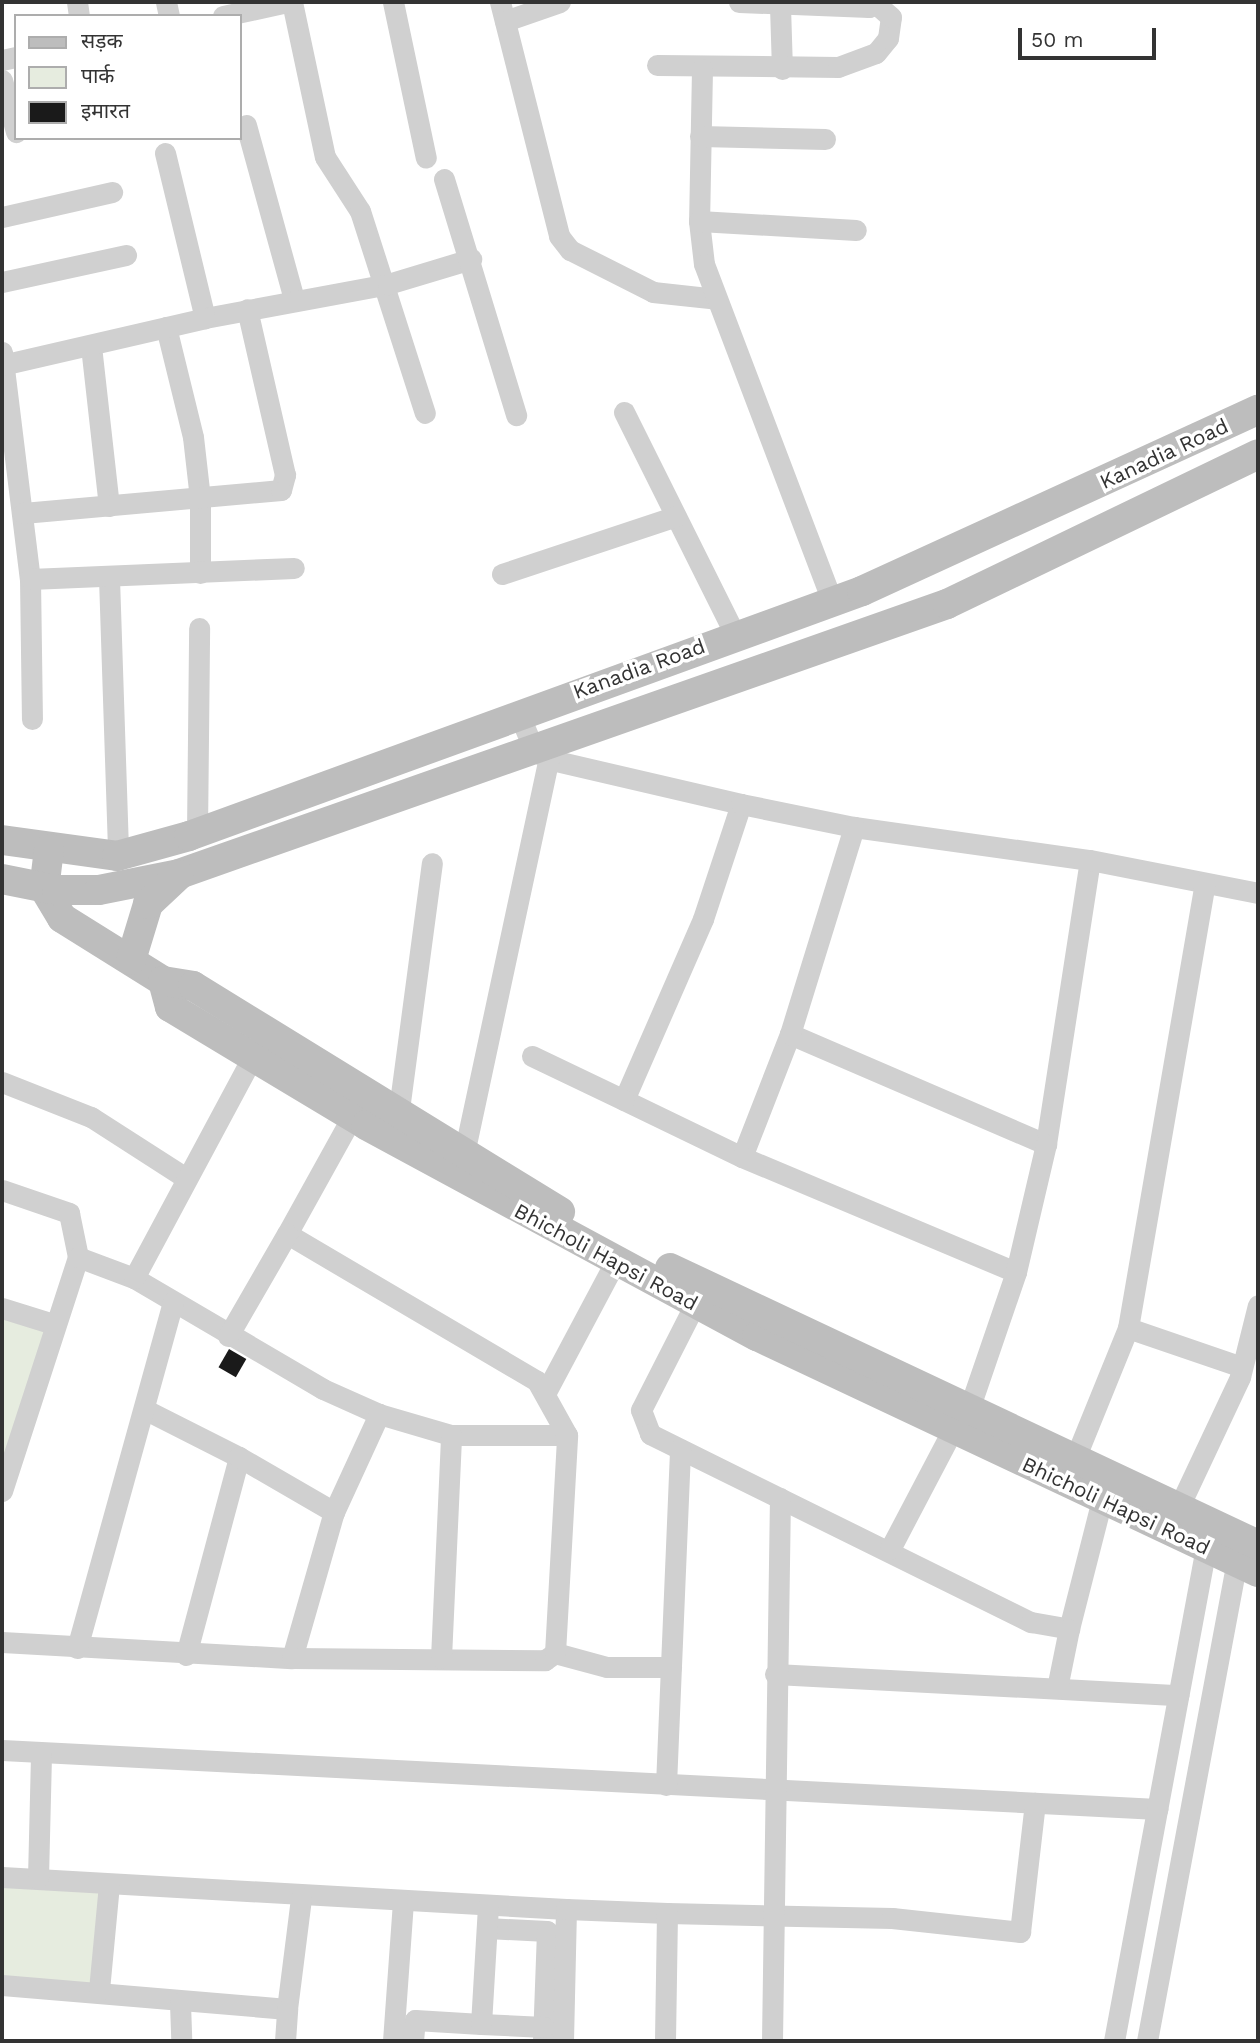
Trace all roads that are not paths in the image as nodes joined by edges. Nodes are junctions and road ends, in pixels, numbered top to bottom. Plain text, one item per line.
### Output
1 (290, 2) edge
2 (393, 2) edge
3 (560, 2) edge
4 (739, 2) edge
5 (876, 3) edge
6 (780, 6) junction
7 (502, 12) edge
8 (233, 14) edge
9 (657, 65) dead end
10 (702, 69) junction
11 (782, 69) junction
12 (2, 80) edge
13 (14, 125) edge
14 (246, 125) dead end
15 (700, 136) junction
16 (825, 139) dead end
17 (165, 153) dead end
18 (426, 158) dead end
19 (444, 179) dead end
20 (112, 192) dead end
21 (2, 216) edge
22 (699, 221) junction
23 (856, 230) dead end
24 (127, 255) dead end
25 (471, 259) junction
26 (2, 282) edge
27 (388, 284) junction
28 (295, 299) junction
29 (717, 299) junction
30 (247, 309) junction
31 (205, 318) junction
32 (166, 327) junction
33 (91, 346) junction
34 (3, 360) edge
35 (1258, 410) edge
36 (624, 412) dead end
37 (425, 413) dead end
38 (516, 415) dead end
39 (1230, 424) junction
40 (1252, 456) edge
41 (200, 498) junction
42 (109, 506) junction
43 (23, 513) junction
44 (677, 516) junction
45 (294, 568) dead end
46 (200, 573) junction
47 (502, 574) dead end
48 (108, 578) junction
49 (30, 579) junction
50 (862, 591) junction
51 (832, 601) junction
52 (199, 628) dead end
53 (877, 629) junction
54 (735, 635) junction
55 (518, 712) junction
56 (32, 719) dead end
57 (542, 755) junction
58 (741, 804) junction
59 (854, 827) junction
60 (197, 833) junction
61 (2, 840) edge
62 (49, 849) junction
63 (118, 855) junction
64 (1090, 860) junction
65 (432, 863) dead end
66 (179, 874) junction
67 (2, 879) edge
68 (1205, 884) junction
69 (44, 888) junction
70 (1258, 893) edge
71 (131, 960) junction
72 (790, 1034) junction
73 (260, 1044) junction
74 (531, 1056) dead end
75 (2, 1083) edge
76 (624, 1100) junction
77 (358, 1106) junction
78 (398, 1117) junction
79 (1046, 1144) junction
80 (742, 1157) junction
81 (461, 1166) junction
82 (186, 1178) junction
83 (2, 1190) edge
84 (287, 1234) junction
85 (78, 1258) junction
86 (615, 1262) junction
87 (1016, 1272) junction
88 (134, 1278) junction
89 (173, 1302) junction
90 (695, 1304) junction
91 (1258, 1305) edge
92 (2, 1308) edge
93 (53, 1324) junction
94 (1128, 1328) junction
95 (228, 1336) junction
96 (1247, 1377) edge
97 (547, 1390) junction
98 (144, 1409) junction
99 (379, 1414) junction
100 (961, 1421) junction
101 (451, 1435) junction
102 (567, 1435) junction
103 (680, 1449) junction
104 (239, 1457) junction
105 (1074, 1461) junction
106 (2, 1491) edge
107 (780, 1498) junction
108 (1102, 1500) junction
109 (1178, 1509) junction
110 (334, 1512) junction
111 (1206, 1547) junction
112 (890, 1549) junction
113 (1251, 1559) edge
114 (1069, 1629) junction
115 (2, 1642) edge
116 (77, 1648) junction
117 (555, 1653) junction
118 (186, 1656) junction
119 (292, 1658) junction
120 (441, 1658) junction
121 (671, 1667) junction
122 (775, 1674) junction
123 (1057, 1688) junction
124 (1178, 1695) junction
125 (2, 1750) edge
126 (41, 1756) junction
127 (666, 1785) junction
128 (771, 1790) junction
129 (1035, 1803) junction
130 (1157, 1809) junction
131 (2, 1877) edge
132 (37, 1878) junction
133 (109, 1885) junction
134 (301, 1898) junction
135 (403, 1903) junction
136 (488, 1906) junction
137 (566, 1909) junction
138 (667, 1913) junction
139 (771, 1913) junction
140 (487, 1928) junction
141 (2, 1985) edge
142 (99, 1990) junction
143 (180, 2003) junction
144 (287, 2009) junction
145 (481, 2024) junction
146 (543, 2034) edge
147 (181, 2041) edge
148 (285, 2041) edge
149 (393, 2041) edge
150 (413, 2041) edge
151 (563, 2041) edge
152 (665, 2041) edge
153 (772, 2041) edge
154 (1114, 2041) edge
155 (1147, 2041) edge

1 - 8 street
1 - 27 street
2 - 18 street
3 - 7 street
4 - 6 street
5 - 6 street
5 - 11 street
6 - 11 street
7 - 29 street
9 - 10 street
10 - 11 street
10 - 15 street
12 - 13 street
14 - 28 street
15 - 16 street
15 - 22 street
17 - 31 street
19 - 25 street
20 - 21 street
22 - 23 street
22 - 29 street
24 - 26 street
25 - 27 street
25 - 38 street
27 - 28 street
27 - 37 street
28 - 30 street
29 - 51 street
30 - 31 street
30 - 41 street
31 - 32 street
32 - 33 street
32 - 41 street
33 - 34 street
33 - 42 street
34 - 43 street
35 - 39 main road, Kanadia Road
36 - 44 street
39 - 40 main road
39 - 50 main road, Kanadia Road
40 - 53 main road, Kanadia Road
41 - 42 street
41 - 46 street
42 - 43 street
43 - 49 street
44 - 47 street
44 - 54 street
45 - 46 street
46 - 48 street
48 - 49 street
48 - 63 street
49 - 56 street
50 - 51 main road, Kanadia Road
50 - 53 main road
51 - 54 main road, Kanadia Road
52 - 60 street
53 - 57 main road, Kanadia Road
54 - 55 main road, Kanadia Road
55 - 57 street
55 - 60 main road, Kanadia Road
57 - 58 street
57 - 66 main road, Kanadia Road
57 - 81 street
58 - 59 street
58 - 76 street
59 - 64 street
59 - 72 street
60 - 63 main road, Kanadia Road
61 - 62 main road, Kanadia Road
62 - 63 main road, Kanadia Road
62 - 69 main road
64 - 68 street
64 - 79 street
65 - 78 street
66 - 69 main road, Kanadia Road
66 - 71 main road
67 - 69 main road, Kanadia Road
68 - 70 street
68 - 94 street
69 - 71 main road
71 - 73 main road
72 - 79 street
72 - 80 street
73 - 77 main road
73 - 82 street
74 - 76 street
75 - 82 street
76 - 80 street
77 - 78 main road
77 - 81 main road, Bhicholi Hapsi Road
77 - 84 street
78 - 81 main road
79 - 87 street
80 - 87 street
81 - 86 main road, Bhicholi Hapsi Road
81 - 100 main road
82 - 88 street
83 - 85 street
84 - 95 street
84 - 97 street
85 - 88 street
85 - 93 street
86 - 90 main road, Bhicholi Hapsi Road
86 - 97 street
87 - 100 street
88 - 89 street
89 - 95 street
89 - 98 street
90 - 100 main road, Bhicholi Hapsi Road
90 - 103 street
91 - 96 street
92 - 93 street
93 - 106 street
94 - 96 street
94 - 105 street
95 - 99 street
96 - 109 street
97 - 102 street
98 - 104 street
98 - 116 street
99 - 101 street
99 - 110 street
100 - 105 main road
100 - 108 main road, Bhicholi Hapsi Road
100 - 112 street
101 - 102 street
101 - 120 street
102 - 117 street
103 - 107 street
103 - 121 street
104 - 110 street
104 - 118 street
105 - 109 main road
107 - 112 street
107 - 122 street
108 - 111 main road, Bhicholi Hapsi Road
108 - 114 street
109 - 113 main road
110 - 119 street
111 - 113 main road, Bhicholi Hapsi Road
111 - 124 street
112 - 114 street
113 - 155 street
114 - 123 street
115 - 116 street
116 - 118 street
117 - 120 street
117 - 121 street
118 - 119 street
119 - 120 street
121 - 127 street
122 - 123 street
122 - 128 street
123 - 124 street
124 - 130 street
125 - 126 street
126 - 127 street
126 - 132 street
127 - 128 street
128 - 129 street
128 - 139 street
129 - 130 street
129 - 139 street
130 - 154 street
131 - 132 street
132 - 133 street
133 - 134 street
133 - 142 street
134 - 135 street
134 - 144 street
135 - 136 street
135 - 149 street
136 - 137 street
136 - 140 street
137 - 138 street
137 - 151 street
138 - 139 street
138 - 152 street
139 - 153 street
140 - 145 street
140 - 146 street
141 - 142 street
142 - 143 street
143 - 144 street
143 - 147 street
144 - 148 street
145 - 146 street
145 - 150 street

